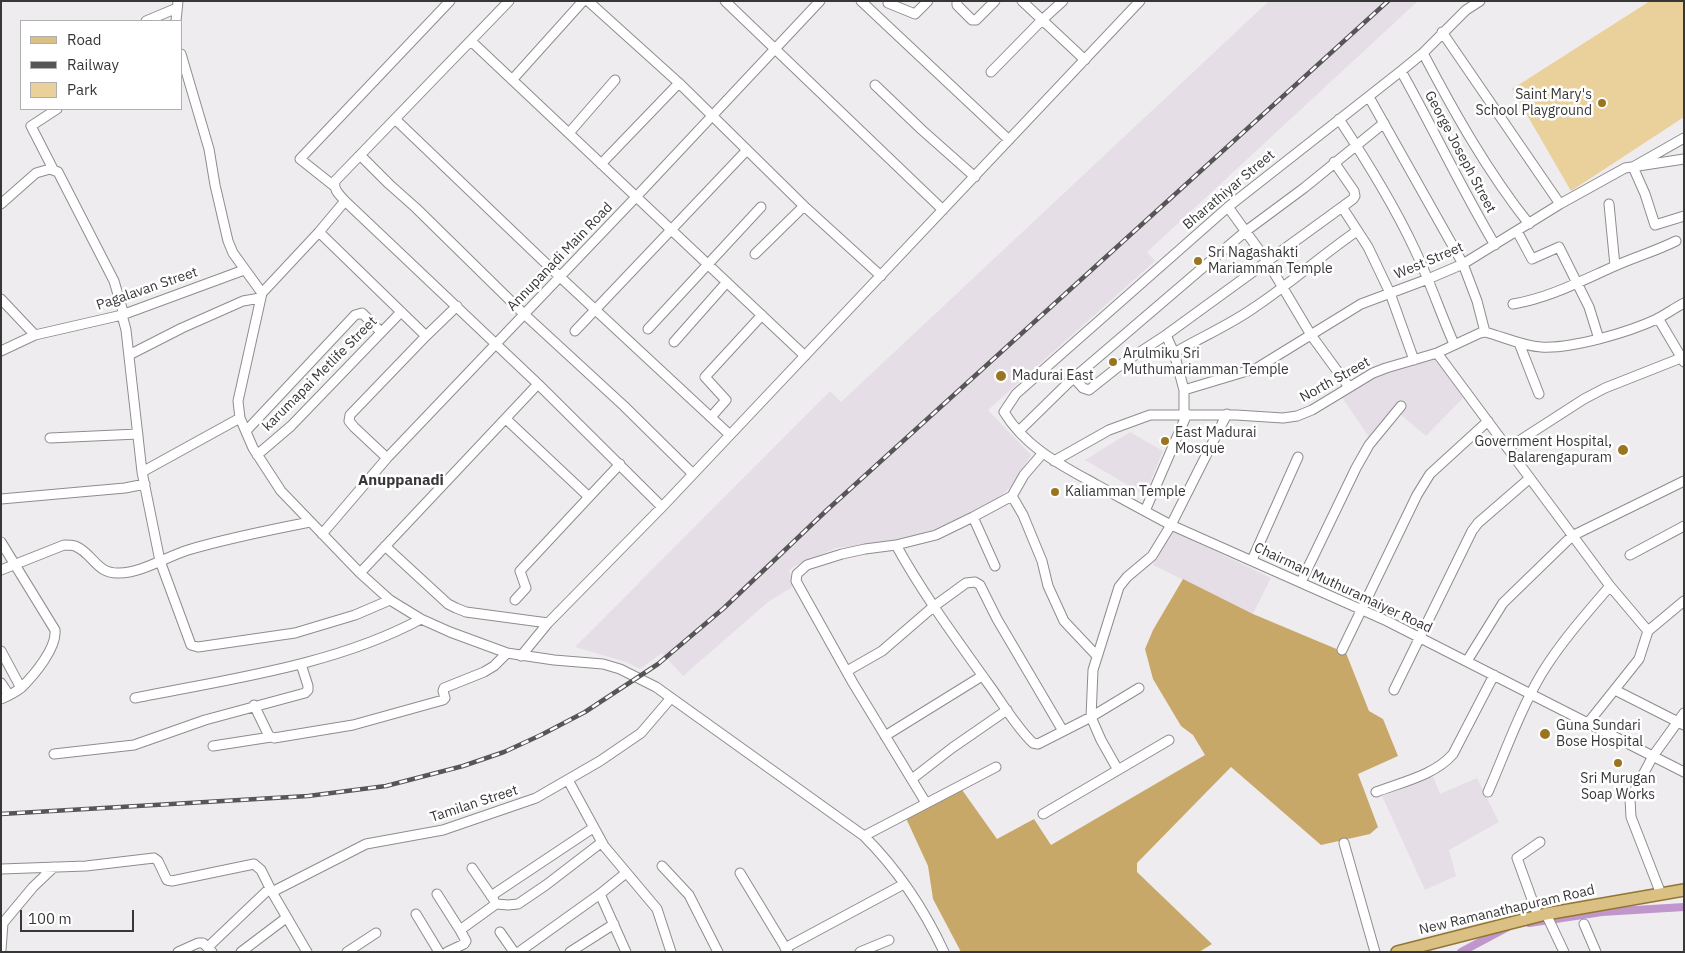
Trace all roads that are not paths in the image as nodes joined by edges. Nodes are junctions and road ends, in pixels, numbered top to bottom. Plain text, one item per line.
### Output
1 (450, 1) edge
2 (509, 1) edge
3 (583, 1) edge
4 (588, 1) edge
5 (725, 1) edge
6 (820, 1) edge
7 (861, 1) edge
8 (928, 1) edge
9 (957, 1) edge
10 (995, 1) edge
11 (1022, 1) edge
12 (1063, 1) edge
13 (1140, 1) edge
14 (1480, 1) edge
15 (889, 2) edge
16 (177, 5) edge
17 (876, 15) junction
18 (148, 20) edge
19 (176, 20) edge
20 (1042, 20) junction
21 (1442, 32) junction
22 (470, 41) junction
23 (775, 48) junction
24 (1423, 53) junction
25 (182, 57) edge
26 (1085, 60) junction
27 (1401, 71) junction
28 (991, 72) dead end
29 (512, 80) junction
30 (615, 80) dead end
31 (678, 83) junction
32 (875, 85) dead end
33 (1369, 97) junction
34 (55, 110) edge
35 (712, 116) junction
36 (395, 119) junction
37 (1339, 119) junction
38 (1384, 123) junction
39 (568, 133) junction
40 (1684, 138) edge
41 (1009, 140) junction
42 (1356, 145) junction
43 (748, 150) junction
44 (360, 155) junction
45 (1684, 159) edge
46 (1334, 162) junction
47 (601, 164) junction
48 (1633, 167) junction
49 (52, 169) junction
50 (975, 177) junction
51 (334, 186) junction
52 (636, 197) junction
53 (345, 201) junction
54 (1, 204) edge
55 (1560, 204) junction
56 (1609, 204) dead end
57 (804, 206) junction
58 (761, 207) dead end
59 (1228, 207) junction
60 (1342, 207) junction
61 (943, 210) junction
62 (1684, 216) edge
63 (1529, 224) junction
64 (672, 230) junction
65 (1246, 231) junction
66 (1357, 231) junction
67 (1517, 231) junction
68 (319, 232) junction
69 (1676, 241) dead end
70 (1495, 245) junction
71 (754, 254) dead end
72 (1266, 261) junction
73 (1463, 264) junction
74 (709, 265) junction
75 (1615, 266) junction
76 (244, 270) junction
77 (559, 276) junction
78 (880, 276) junction
79 (1428, 279) junction
80 (727, 282) junction
81 (1578, 282) junction
82 (1282, 289) junction
83 (1390, 293) junction
84 (261, 296) junction
85 (1, 299) edge
86 (1684, 303) edge
87 (1513, 304) dead end
88 (457, 306) junction
89 (595, 310) junction
90 (401, 312) junction
91 (524, 314) junction
92 (123, 315) junction
93 (762, 315) junction
94 (1658, 318) junction
95 (648, 329) dead end
96 (575, 331) dead end
97 (381, 332) junction
98 (1485, 332) junction
99 (35, 335) junction
100 (1166, 335) junction
101 (1311, 335) junction
102 (426, 336) junction
103 (1599, 338) junction
104 (674, 342) dead end
105 (1519, 343) junction
106 (495, 344) junction
107 (1454, 344) junction
108 (1, 351) edge
109 (1174, 353) junction
110 (1437, 353) junction
111 (129, 356) junction
112 (805, 356) junction
113 (1414, 360) junction
114 (1682, 360) edge
115 (1074, 378) junction
116 (538, 384) junction
117 (1349, 387) junction
118 (1184, 390) junction
119 (1540, 394) dead end
120 (1401, 406) dead end
121 (1004, 412) joint
122 (1186, 414) junction
123 (1227, 414) junction
124 (711, 417) junction
125 (240, 418) junction
126 (506, 419) junction
127 (1488, 421) junction
128 (246, 431) junction
129 (1019, 431) junction
130 (138, 434) junction
131 (730, 435) junction
132 (50, 438) dead end
133 (1508, 448) junction
134 (1042, 454) junction
135 (257, 455) junction
136 (1298, 456) dead end
137 (387, 458) junction
138 (1054, 461) junction
139 (620, 464) junction
140 (142, 472) junction
141 (693, 474) junction
142 (1530, 478) junction
143 (1681, 482) edge
144 (145, 484) junction
145 (1684, 492) edge
146 (1012, 496) junction
147 (589, 497) junction
148 (1, 499) edge
149 (662, 507) junction
150 (1145, 511) junction
151 (973, 517) junction
152 (310, 522) junction
153 (1171, 524) junction
154 (1684, 526) edge
155 (322, 534) junction
156 (1572, 536) junction
157 (1, 542) edge
158 (896, 545) junction
159 (385, 546) junction
160 (1630, 555) dead end
161 (1252, 560) junction
162 (160, 561) junction
163 (14, 564) junction
164 (996, 566) dead end
165 (1, 570) edge
166 (360, 572) junction
167 (1301, 582) junction
168 (1610, 586) junction
169 (390, 600) junction
170 (515, 600) dead end
171 (1684, 600) edge
172 (933, 607) junction
173 (1362, 610) junction
174 (421, 619) junction
175 (548, 623) junction
176 (1648, 631) junction
177 (1419, 638) junction
178 (1342, 650) dead end
179 (1, 651) edge
180 (508, 653) junction
181 (521, 656) junction
182 (1097, 656) junction
183 (1467, 661) junction
184 (302, 664) junction
185 (847, 671) junction
186 (1494, 675) junction
187 (982, 676) junction
188 (1, 683) edge
189 (21, 688) junction
190 (1139, 688) dead end
191 (1394, 690) dead end
192 (1615, 690) junction
193 (1531, 694) junction
194 (5, 697) edge
195 (135, 698) dead end
196 (671, 698) junction
197 (254, 705) junction
198 (1007, 710) junction
199 (1684, 713) edge
200 (1091, 717) junction
201 (1588, 723) junction
202 (1681, 724) edge
203 (1063, 731) junction
204 (885, 736) junction
205 (271, 738) junction
206 (1169, 740) dead end
207 (213, 746) dead end
208 (54, 754) dead end
209 (1653, 756) junction
210 (996, 767) dead end
211 (1118, 770) junction
212 (1684, 772) edge
213 (568, 780) junction
214 (912, 780) junction
215 (1376, 792) dead end
216 (1488, 792) dead end
217 (926, 803) junction
218 (1043, 814) dead end
219 (593, 828) junction
220 (864, 836) junction
221 (602, 842) junction
222 (1540, 842) dead end
223 (1344, 843) dead end
224 (662, 866) dead end
225 (54, 867) junction
226 (472, 868) dead end
227 (1, 870) edge
228 (626, 873) junction
229 (740, 873) dead end
230 (904, 884) junction
231 (271, 890) junction
232 (1684, 890) edge
233 (437, 894) dead end
234 (600, 894) junction
235 (1661, 894) junction
236 (494, 900) junction
237 (416, 914) dead end
238 (286, 918) junction
239 (1545, 918) junction
240 (2, 924) edge
241 (614, 924) junction
242 (1584, 924) dead end
243 (460, 930) junction
244 (500, 932) dead end
245 (376, 933) dead end
246 (889, 940) dead end
247 (1435, 947) edge
248 (210, 949) edge
249 (1, 950) edge
250 (787, 950) edge
251 (178, 952) edge
252 (240, 952) edge
253 (307, 952) edge
254 (347, 952) edge
255 (439, 952) edge
256 (447, 952) edge
257 (514, 952) edge
258 (519, 952) edge
259 (570, 952) edge
260 (626, 952) edge
261 (671, 952) edge
262 (718, 952) edge
263 (860, 952) edge
264 (944, 952) edge
265 (1375, 952) edge
266 (1397, 952) edge
267 (1564, 952) edge
268 (1596, 952) edge

1 - 51 street
2 - 22 street
3 - 29 street
4 - 31 street
5 - 23 street
6 - 23 street, Annupanadi Main Road
7 - 17 street
8 - 15 street
9 - 10 street
11 - 20 street
12 - 20 street
13 - 26 street
14 - 21 street, Bharathiyar Street
15 - 17 street
16 - 18 street
16 - 19 street
17 - 41 street
20 - 26 street
20 - 28 street
21 - 24 street, Bharathiyar Street
21 - 55 street
22 - 29 street
22 - 36 street
23 - 35 street, Annupanadi Main Road
23 - 61 street
24 - 27 street, Bharathiyar Street
24 - 63 street
25 - 76 street
26 - 41 street
27 - 33 street, Bharathiyar Street
27 - 70 street, George Joseph Street
29 - 39 street
30 - 39 street
31 - 35 street
31 - 47 street
32 - 50 street
33 - 37 street, Bharathiyar Street
33 - 38 street
34 - 49 street
35 - 43 street
35 - 52 street, Annupanadi Main Road
36 - 44 street
36 - 77 street
37 - 42 street
37 - 59 street, Bharathiyar Street
38 - 42 street
38 - 73 street
39 - 47 street
40 - 48 street
41 - 50 street
42 - 46 street
42 - 79 street
43 - 57 street
43 - 64 street
44 - 51 street
44 - 91 street
45 - 48 street, West Street
46 - 60 street
46 - 65 street
47 - 52 street
48 - 55 street, West Street
48 - 62 street
49 - 54 street
49 - 92 street
50 - 61 street
51 - 53 street
52 - 64 street
52 - 77 street, Annupanadi Main Road
53 - 68 street
53 - 88 street
55 - 63 street, West Street
56 - 75 street
57 - 71 street
57 - 78 street
58 - 74 street
59 - 65 street
59 - 121 street, Bharathiyar Street
60 - 66 street
60 - 72 street
61 - 78 street
63 - 67 street, West Street
64 - 74 street
64 - 89 street
65 - 72 street
65 - 115 street
66 - 82 street
66 - 83 street
67 - 70 street, West Street
67 - 81 street
68 - 84 street
68 - 90 street
69 - 75 street
70 - 73 street, West Street
72 - 82 street
72 - 100 street
73 - 79 street, West Street
73 - 98 street
74 - 80 street
74 - 95 street
75 - 81 street
76 - 84 street
76 - 92 street, Pagalavan Street
77 - 89 street
77 - 91 street, Annupanadi Main Road
78 - 112 street
79 - 83 street, West Street
79 - 107 street
80 - 93 street
80 - 104 street
81 - 87 street
81 - 103 street
82 - 101 street
82 - 109 street
83 - 101 street, West Street
83 - 113 street
84 - 111 street
84 - 125 street
85 - 99 street
86 - 94 street
88 - 102 street
88 - 106 street
89 - 96 street
89 - 124 street
90 - 97 street, karumapai Metlife Street
90 - 102 street
91 - 106 street, Annupanadi Main Road
91 - 141 street
92 - 99 street, Pagalavan Street
92 - 111 street
93 - 112 street
93 - 124 street
94 - 103 street
94 - 114 street
97 - 128 street
97 - 135 street, karumapai Metlife Street
98 - 105 street
98 - 107 street, North Street
99 - 108 street, Pagalavan Street
100 - 109 street
100 - 115 street
101 - 117 street
101 - 118 street, West Street
102 - 137 street
103 - 105 street
105 - 119 street
106 - 116 street
106 - 137 street, Annupanadi Main Road
107 - 110 street, North Street
109 - 118 street
110 - 113 street, North Street
110 - 127 street
111 - 130 street
112 - 131 street
113 - 117 street, North Street
114 - 133 street
115 - 129 street
116 - 126 street
116 - 139 street
117 - 123 street, North Street
118 - 122 street
120 - 167 street
121 - 129 street, Chairman Muthuramaiyer Road
122 - 123 street, North Street
122 - 138 street, North Street
122 - 150 street
123 - 153 street
124 - 131 street
125 - 128 street
125 - 140 street
126 - 147 street
126 - 159 street
127 - 133 street
127 - 173 street
128 - 135 street
129 - 134 street, Chairman Muthuramaiyer Road
130 - 132 street
130 - 140 street
131 - 141 street
133 - 142 street
134 - 138 street, Chairman Muthuramaiyer Road
134 - 146 street
135 - 152 street
136 - 161 street
137 - 155 street, Annupanadi Main Road
138 - 150 street, Chairman Muthuramaiyer Road
139 - 147 street
139 - 149 street
140 - 144 street
141 - 149 street
142 - 156 street
142 - 177 street
143 - 145 street
143 - 156 street
144 - 148 street
144 - 162 street
146 - 151 street
146 - 182 street
147 - 170 street
149 - 175 street
150 - 153 street, Chairman Muthuramaiyer Road
151 - 158 street
151 - 164 street
152 - 155 street
152 - 162 street
153 - 161 street, Chairman Muthuramaiyer Road
153 - 182 street
154 - 160 street
155 - 166 street
156 - 168 street
156 - 183 street
157 - 163 street
158 - 172 street
158 - 185 street
159 - 166 street
159 - 175 street
161 - 167 street, Chairman Muthuramaiyer Road
162 - 163 street
162 - 169 street
163 - 165 street
163 - 189 street
166 - 169 street
167 - 173 street, Chairman Muthuramaiyer Road
168 - 176 street
168 - 193 street
169 - 174 street
171 - 176 street
172 - 185 street
172 - 187 street
172 - 203 street
173 - 177 street, Chairman Muthuramaiyer Road
173 - 178 street
174 - 180 street
174 - 184 street
175 - 181 street
176 - 192 street
177 - 183 street, Chairman Muthuramaiyer Road
177 - 191 street
179 - 189 street
180 - 181 street
180 - 205 street
181 - 196 street
182 - 200 street
183 - 186 street, Chairman Muthuramaiyer Road
184 - 195 street
184 - 197 street
185 - 204 street
186 - 193 street, Chairman Muthuramaiyer Road
186 - 215 street
187 - 198 street
187 - 204 street
188 - 194 street
189 - 194 street
190 - 200 street
192 - 201 street
192 - 202 street
193 - 201 street, Chairman Muthuramaiyer Road
193 - 216 street
196 - 213 street, Tamilan Street
196 - 220 street
197 - 205 street
197 - 208 street
198 - 203 street
198 - 214 street
199 - 202 street
200 - 203 street
200 - 211 street
201 - 209 street, Chairman Muthuramaiyer Road
202 - 209 street
204 - 214 street
205 - 207 street
206 - 211 street
209 - 212 street, Chairman Muthuramaiyer Road
209 - 235 street
210 - 217 street
211 - 218 street
213 - 219 street
213 - 231 street, Tamilan Street
214 - 217 street
217 - 220 street
219 - 221 street
219 - 236 street
220 - 230 street
221 - 228 street
221 - 236 street
222 - 239 street
223 - 265 street
224 - 262 street
225 - 227 street
225 - 231 street
225 - 240 street
226 - 236 street
228 - 234 street
228 - 261 street
229 - 250 street
230 - 250 street
230 - 264 street
231 - 238 street
231 - 248 street, Tamilan Street
232 - 235 main road, New Ramanathapuram Road
233 - 243 street
234 - 241 street
234 - 258 street
235 - 239 main road, New Ramanathapuram Road
236 - 243 street
237 - 255 street
238 - 252 street
238 - 253 street
239 - 247 main road, New Ramanathapuram Road
239 - 267 street
240 - 249 street
241 - 259 street
241 - 260 street
242 - 268 street
243 - 256 street
244 - 257 street
245 - 254 street
246 - 263 street
247 - 266 main road, New Ramanathapuram Road
248 - 251 street

